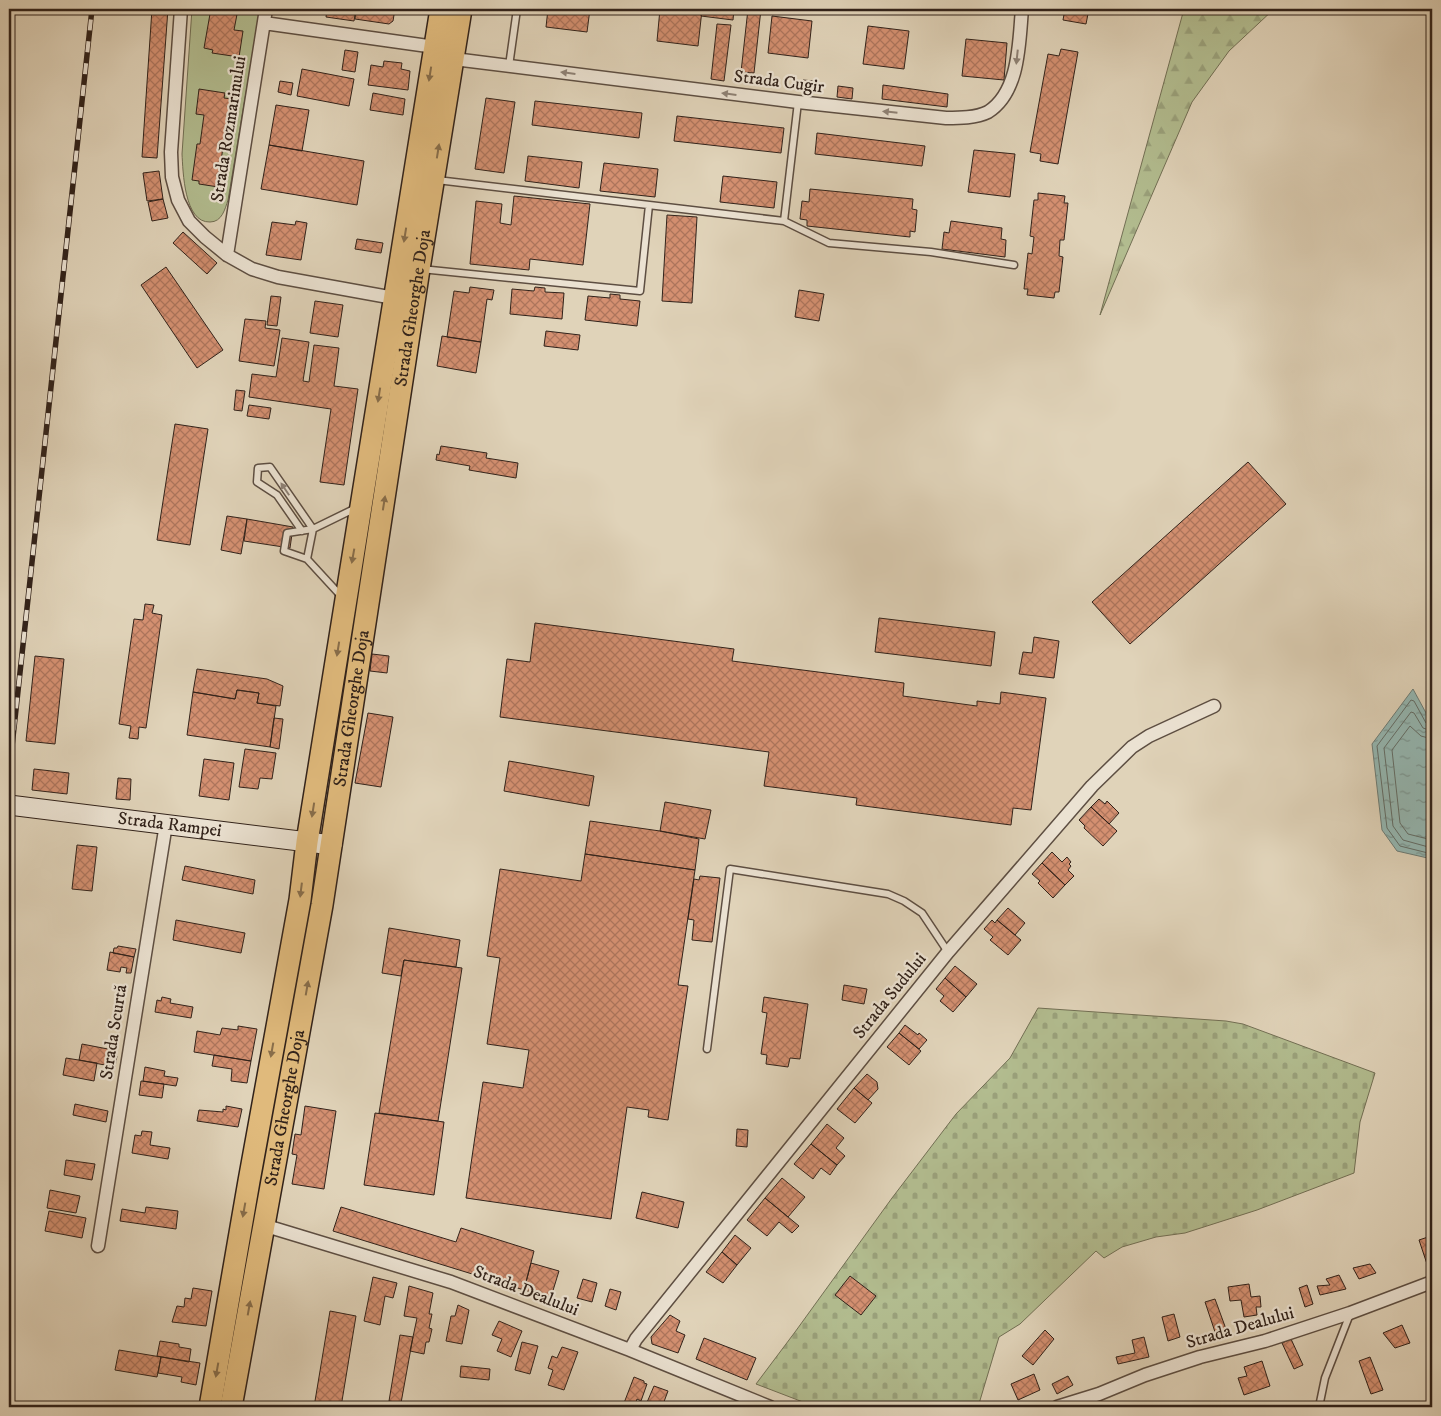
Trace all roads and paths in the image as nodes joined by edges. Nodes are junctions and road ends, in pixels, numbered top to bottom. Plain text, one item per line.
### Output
1 (181, 9) edge
2 (266, 9) edge
3 (441, 9) edge
4 (462, 9) edge
5 (517, 9) edge
6 (1022, 9) edge
7 (264, 23) junction
8 (435, 47) junction
9 (454, 59) junction
10 (509, 66) junction
11 (798, 102) junction
12 (434, 179) junction
13 (649, 205) junction
14 (784, 221) junction
15 (227, 255) junction
16 (1014, 265) dead end
17 (419, 268) junction
18 (394, 298) junction
19 (362, 505) junction
20 (313, 529) junction
21 (302, 530) junction
22 (307, 559) junction
23 (346, 601) junction
24 (1214, 706) dead end
25 (9, 805) edge
26 (166, 824) junction
27 (308, 842) junction
28 (332, 845) junction
29 (948, 952) junction
30 (706, 1049) dead end
31 (263, 1225) junction
32 (98, 1246) dead end
33 (1432, 1282) edge
34 (1350, 1313) junction
35 (630, 1350) junction
36 (210, 1407) edge
37 (231, 1407) edge
38 (770, 1407) edge
39 (1057, 1407) edge
40 (1320, 1407) edge

1 - 15 street, Strada Rozmarinului
2 - 7 street, Strada Rozmarinului
3 - 8 main road, Strada Gheorghe Doja
4 - 9 main road, Strada Gheorghe Doja
5 - 10 lane
6 -> 11 street, Strada Cugir
7 - 8 street
7 - 15 street, Strada Rozmarinului
8 -> 18 main road, Strada Gheorghe Doja
9 - 10 street, Strada Cugir
12 -> 9 main road, Strada Gheorghe Doja
11 -> 10 street, Strada Cugir
11 - 14 lane
12 - 13 lane
12 - 17 main road, Strada Gheorghe Doja
13 - 14 lane
13 - 17 lane
14 - 16 lane
15 - 18 street, Strada Rozmarinului
28 -> 17 main road, Strada Gheorghe Doja
18 -> 19 main road, Strada Gheorghe Doja
19 - 20 lane
19 -> 23 main road, Strada Gheorghe Doja
20 - 21 lane
20 -> 21 lane
20 - 22 lane
21 - 22 lane
22 - 23 lane
23 -> 27 main road, Strada Gheorghe Doja
24 - 29 street, Strada Sudului
25 - 26 main road, Strada Rampei
26 - 27 main road, Strada Rampei
26 - 32 street, Strada Scurtă
27 - 28 main road, Strada Rampei
27 -> 36 main road, Strada Gheorghe Doja
31 -> 28 main road, Strada Gheorghe Doja
29 - 30 lane
29 - 35 street, Strada Sudului
31 - 35 street, Strada Dealului
37 -> 31 main road, Strada Gheorghe Doja
33 - 34 street, Strada Dealului
34 - 39 street, Strada Dealului
34 - 40 lane
35 - 38 street, Strada Dealului

